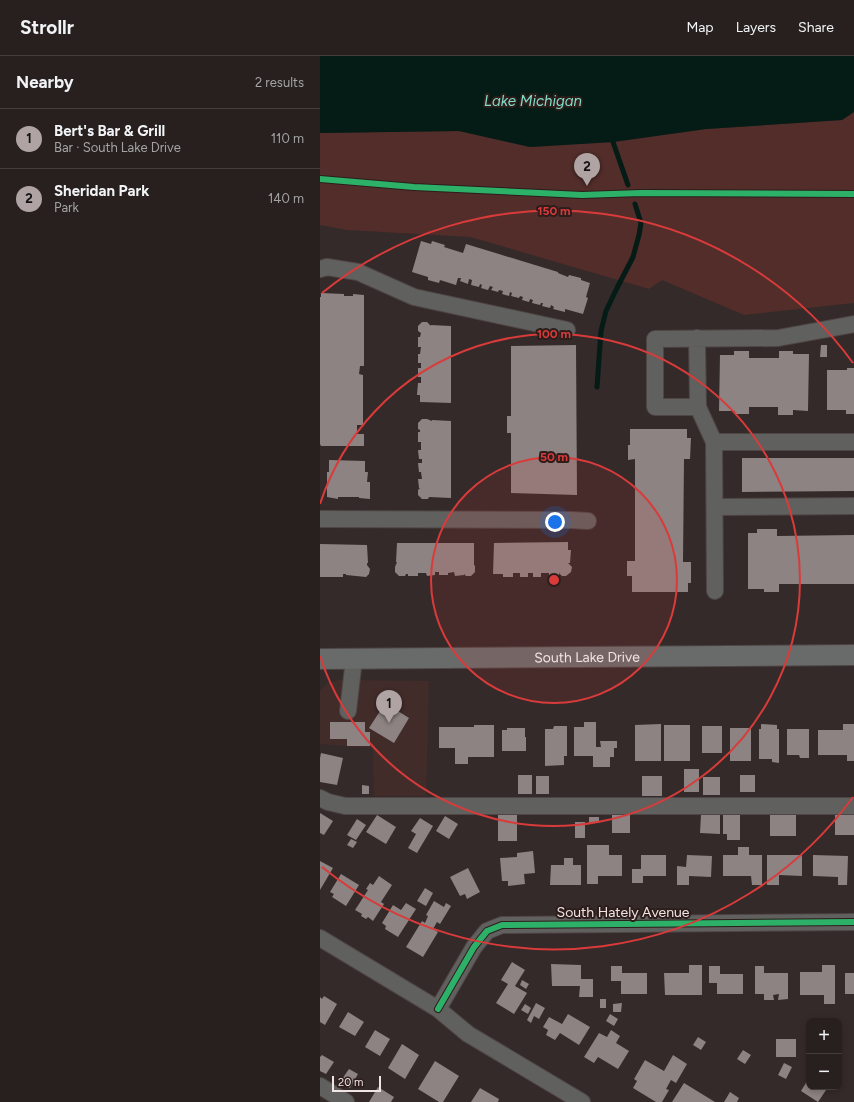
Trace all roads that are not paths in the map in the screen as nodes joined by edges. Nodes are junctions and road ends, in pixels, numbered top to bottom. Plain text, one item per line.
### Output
1 (320, 269) edge
2 (854, 324) edge
3 (567, 330) dead end
4 (697, 338) junction
5 (698, 407) junction
6 (714, 442) junction
7 (854, 442) edge
8 (854, 506) edge
9 (715, 507) junction
10 (320, 519) edge
11 (588, 521) dead end
12 (715, 591) dead end
13 (854, 656) edge
14 (354, 659) junction
15 (320, 660) edge
16 (348, 711) dead end
17 (320, 798) edge
18 (854, 806) edge
19 (854, 922) edge
20 (320, 938) edge
21 (438, 1009) junction
22 (320, 1086) edge
23 (346, 1102) edge
24 (582, 1102) edge

1 - 3 street
2 - 4 street
4 - 5 street
4 - 5 street
5 - 6 street
6 - 7 street
6 - 9 street
8 - 9 street
9 - 12 street
10 - 11 street
13 - 14 main road, South Lake Drive
14 - 15 main road, South Lake Drive
14 - 16 street
17 - 18 street
19 - 21 street, South Hately Avenue
20 - 21 street
21 - 24 street
22 - 23 street

